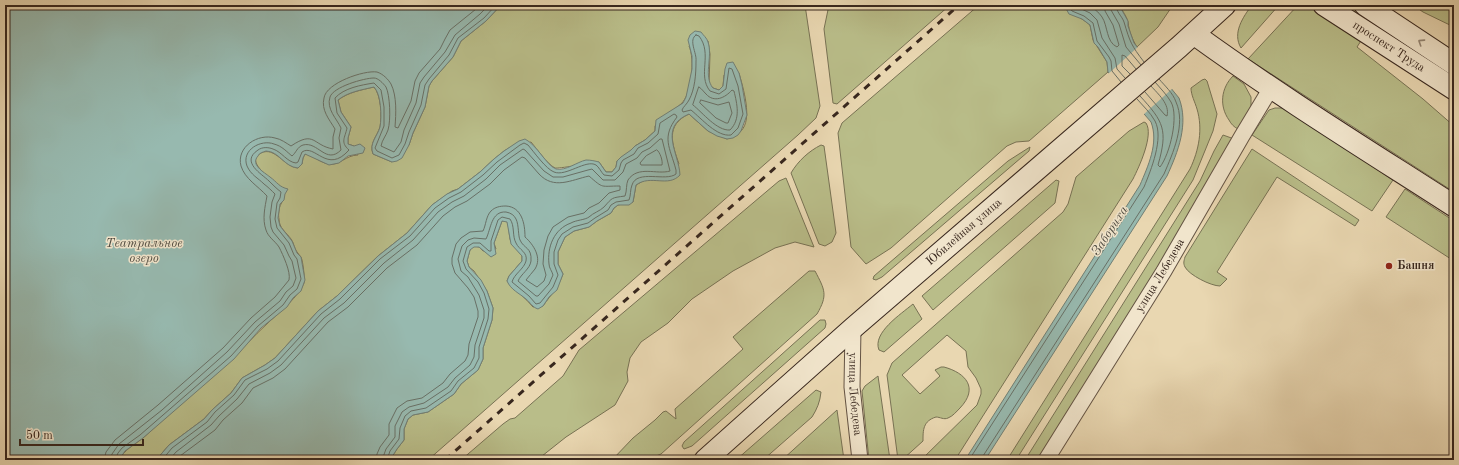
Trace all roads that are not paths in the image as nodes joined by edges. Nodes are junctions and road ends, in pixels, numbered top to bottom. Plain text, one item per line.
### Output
1 (1225, 5) edge
2 (1324, 5) edge
3 (1371, 9) edge
4 (1194, 34) junction
5 (1454, 64) edge
6 (1272, 88) junction
7 (1454, 89) edge
8 (1454, 206) edge
9 (854, 328) junction
10 (705, 460) edge
11 (860, 460) edge
12 (1046, 460) edge

1 - 4 main road, Юбилейная улица
2 - 7 main road, проспект Труда
5 -> 3 main road, проспект Труда
4 - 6 main road
4 - 9 main road, Юбилейная улица
6 - 8 main road
6 - 12 street, улица Лебедева
9 - 10 main road, Юбилейная улица
9 - 11 street, улица Лебедева

